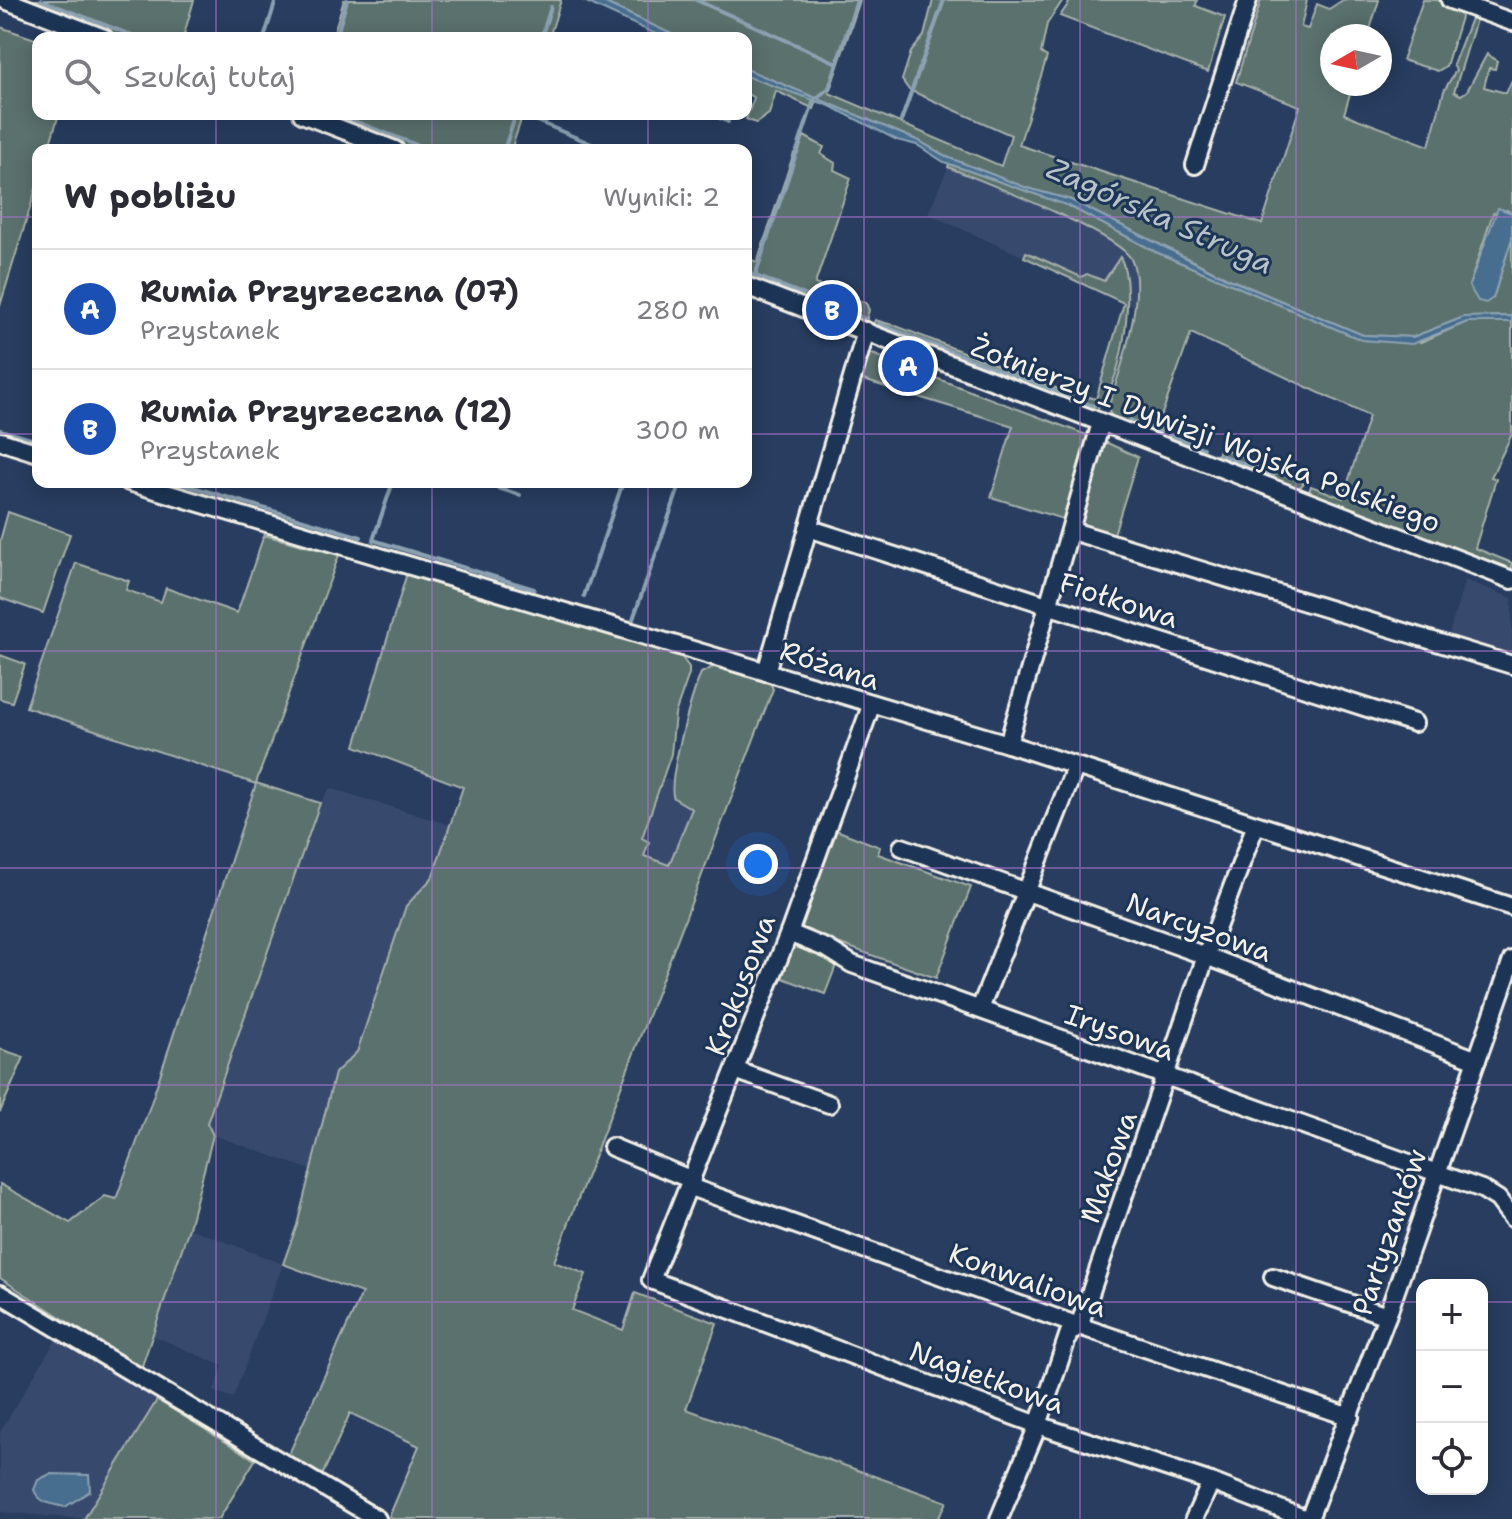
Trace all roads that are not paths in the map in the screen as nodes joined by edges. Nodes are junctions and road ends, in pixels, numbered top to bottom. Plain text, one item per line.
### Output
1 (5, 0) edge
2 (1248, 0) edge
3 (1450, 0) edge
4 (1512, 22) edge
5 (88, 32) edge
6 (318, 120) edge
7 (380, 144) edge
8 (1195, 165) dead end
9 (752, 288) edge
10 (866, 331) junction
11 (1101, 423) junction
12 (0, 441) edge
13 (32, 451) edge
14 (149, 488) edge
15 (808, 528) junction
16 (1072, 531) junction
17 (1512, 580) edge
18 (1049, 605) junction
19 (1512, 665) edge
20 (766, 672) junction
21 (871, 706) junction
22 (1414, 723) dead end
23 (1008, 744) junction
24 (1075, 768) junction
25 (1255, 827) junction
26 (902, 847) dead end
27 (1026, 893) junction
28 (1512, 907) edge
29 (789, 933) junction
30 (1206, 956) junction
31 (1512, 960) edge
32 (980, 1009) junction
33 (1477, 1060) junction
34 (735, 1070) junction
35 (1167, 1076) junction
36 (829, 1104) dead end
37 (612, 1147) dead end
38 (1437, 1172) junction
39 (691, 1184) junction
40 (1512, 1218) edge
41 (1273, 1277) dead end
42 (651, 1280) joint
43 (0, 1294) edge
44 (1387, 1316) junction
45 (1079, 1326) junction
46 (1350, 1417) junction
47 (1038, 1425) junction
48 (1211, 1482) junction
49 (1002, 1518) edge
50 (377, 1519) edge
51 (1194, 1519) edge
52 (1308, 1519) edge

1 - 5 street
2 - 8 street
3 - 4 street
6 - 7 street
9 - 10 street, Żołnierzy I Dywizji Wojska Polskiego
10 - 11 street, Żołnierzy I Dywizji Wojska Polskiego
10 - 15 street
11 - 16 street
11 - 17 street, Żołnierzy I Dywizji Wojska Polskiego
12 - 13 street
14 - 20 street, Różana
15 - 18 street, Fiołkowa
15 - 20 street
16 - 18 street
16 - 19 street
18 - 22 street, Fiołkowa
18 - 23 street
20 - 21 street, Różana
21 - 23 street, Różana
21 - 29 street, Krokusowa
23 - 24 street, Różana
24 - 25 street, Różana
24 - 27 street
25 - 28 street, Różana
25 - 30 street, Makowa
26 - 27 street, Narcyzowa
27 - 30 street, Narcyzowa
27 - 32 street
29 - 32 street, Irysowa
29 - 34 street, Krokusowa
30 - 33 street, Narcyzowa
30 - 35 street, Makowa
31 - 33 street, Partyzantów
32 - 35 street, Irysowa
33 - 38 street, Partyzantów
34 - 36 street
34 - 39 street, Krokusowa
35 - 38 street, Irysowa
35 - 45 street, Makowa
37 - 39 street, Konwaliowa
38 - 40 street, Irysowa
38 - 44 street, Partyzantów
39 - 42 street, Krokusowa
39 - 45 street, Konwaliowa
41 - 44 street
42 - 47 street, Nagietkowa
43 - 50 street
44 - 46 street, Partyzantów
45 - 46 street, Konwaliowa
45 - 47 street, Makowa
46 - 52 street, Partyzantów
47 - 48 street, Nagietkowa
47 - 49 street, Makowa
48 - 51 street
48 - 52 street, Nagietkowa

